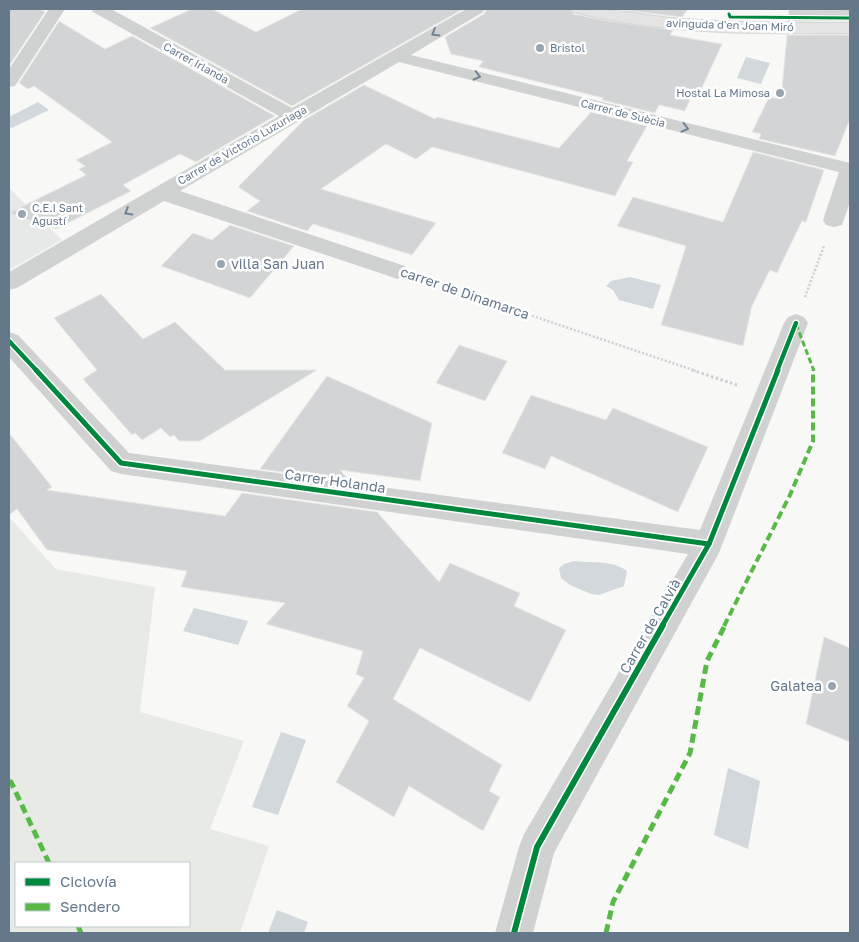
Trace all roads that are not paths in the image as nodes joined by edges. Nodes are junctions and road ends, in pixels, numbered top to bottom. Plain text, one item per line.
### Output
1 (56, 9) edge
2 (99, 9) edge
3 (477, 9) edge
4 (580, 9) edge
5 (850, 28) edge
6 (395, 56) junction
7 (9, 82) edge
8 (292, 116) junction
9 (850, 170) edge
10 (160, 192) junction
11 (834, 220) road end
12 (397, 271) road end
13 (9, 282) edge
14 (796, 323) road end
15 (9, 341) edge
16 (709, 544) junction
17 (514, 933) edge

1 - 7 street
2 - 8 street, Carrer Irlanda
3 -> 6 street, Carrer de Victorio Luzuriaga
4 - 5 main road, avinguda d'en Joan Miró
6 - 8 street, Carrer de Victorio Luzuriaga
6 -> 9 street, Carrer de Suècia
8 - 10 street, Carrer de Victorio Luzuriaga
9 - 11 street
10 - 12 street, carrer de Dinamarca
10 -> 13 street, Carrer de Victorio Luzuriaga
14 - 16 street, Carrer de Calvià
15 - 16 street, Carrer Holanda
16 - 17 street, Carrer de Calvià

